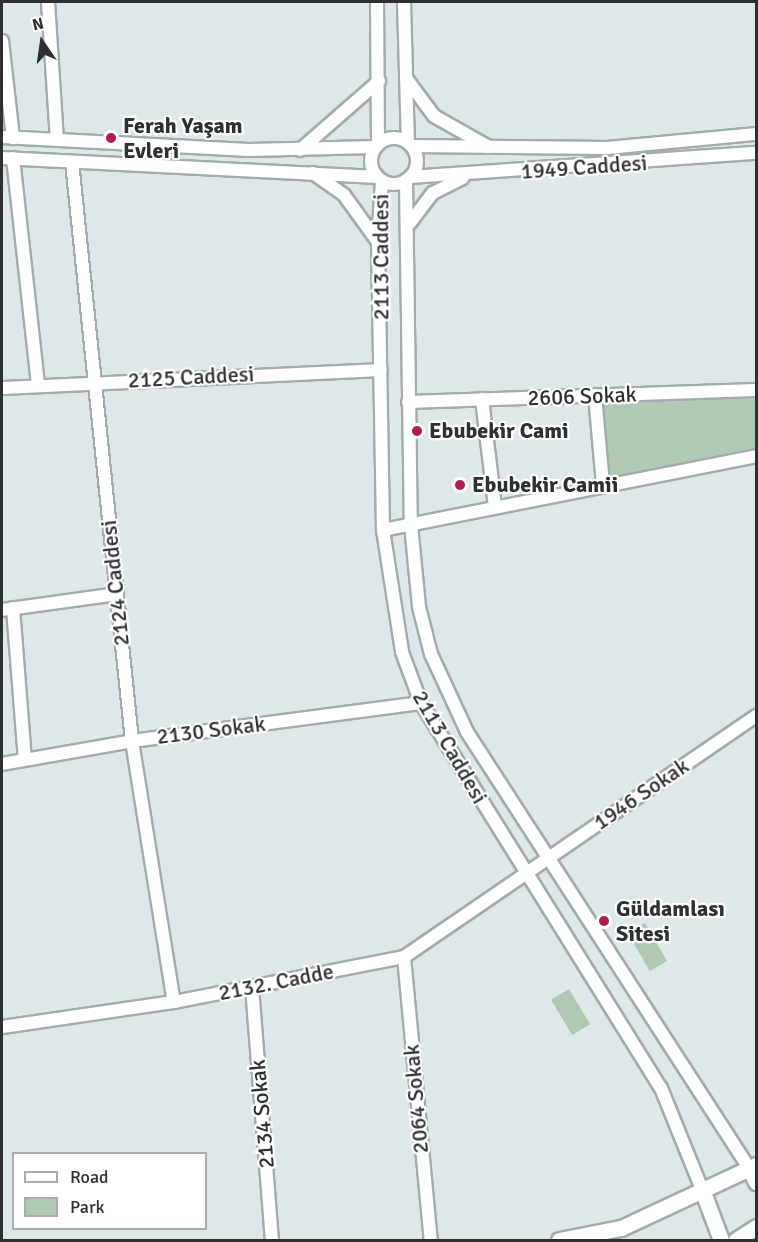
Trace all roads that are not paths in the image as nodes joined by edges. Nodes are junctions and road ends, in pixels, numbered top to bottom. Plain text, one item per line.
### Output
1 (48, 2) edge
2 (377, 2) edge
3 (404, 2) edge
4 (2, 41) edge
5 (406, 78) junction
6 (379, 81) junction
7 (756, 134) edge
8 (7, 137) edge
9 (57, 140) junction
10 (410, 144) junction
11 (376, 146) junction
12 (496, 149) junction
13 (300, 150) junction
14 (756, 153) edge
15 (7, 158) edge
16 (72, 162) junction
17 (312, 172) junction
18 (482, 173) junction
19 (380, 179) junction
20 (408, 179) junction
21 (410, 223) junction
22 (378, 242) junction
23 (381, 370) junction
24 (92, 382) junction
25 (38, 386) junction
26 (2, 388) edge
27 (756, 390) edge
28 (596, 395) junction
29 (482, 399) junction
30 (408, 402) junction
31 (756, 456) edge
32 (603, 484) junction
33 (495, 507) junction
34 (411, 525) junction
35 (383, 530) junction
36 (117, 594) junction
37 (7, 609) edge
38 (421, 703) junction
39 (756, 716) edge
40 (132, 741) junction
41 (25, 759) junction
42 (2, 764) edge
43 (548, 857) junction
44 (526, 872) junction
45 (404, 957) junction
46 (252, 987) junction
47 (174, 1002) junction
48 (2, 1027) edge
49 (753, 1167) edge
50 (756, 1182) edge
51 (701, 1187) junction
52 (756, 1227) edge
53 (272, 1240) edge
54 (431, 1240) edge
55 (559, 1240) edge
56 (721, 1240) edge
57 (736, 1240) edge

1 - 9 street
2 - 6 street
3 - 5 street
4 - 8 street
5 - 10 street
5 - 12 street
6 - 11 street
6 - 13 street
7 - 12 street, 1949 Caddesi
8 - 9 street
9 - 13 street
10 - 11 street
10 - 12 street, 1949 Caddesi
10 - 20 street
11 - 13 street
11 - 19 street
14 - 18 street, 1949 Caddesi
15 - 16 street
15 - 25 street
16 - 17 street
16 - 24 street, 2124 Caddesi
17 - 19 street
17 - 22 street
18 - 20 street, 1949 Caddesi
18 - 21 street
19 - 20 street
19 - 22 street, 2113 Caddesi
20 - 21 street, 2113 Caddesi
21 - 30 street, 2113 Caddesi
22 - 23 street, 2113 Caddesi
23 - 24 street, 2125 Caddesi
23 - 35 street, 2113 Caddesi
24 - 25 street, 2125 Caddesi
24 - 36 street, 2124 Caddesi
25 - 26 street, 2125 Caddesi
27 - 28 street, 2606 Sokak
28 - 29 street, 2606 Sokak
28 - 32 street
29 - 30 street, 2606 Sokak
29 - 33 street
30 - 34 street, 2113 Caddesi
31 - 32 street
32 - 33 street
33 - 34 street
34 - 35 street
34 - 43 street, 2113 Caddesi
35 - 38 street, 2113 Caddesi
36 - 37 street
36 - 40 street, 2124 Caddesi
37 - 41 street
38 - 40 street, 2130 Sokak
38 - 44 street, 2113 Caddesi
39 - 43 street, 1946 Sokak
40 - 41 street, 2130 Sokak
40 - 47 street, 2124 Caddesi
41 - 42 street, 2130 Sokak
43 - 44 street, 1946 Sokak
43 - 49 street, 2113 Caddesi
44 - 45 street, 2132. Cadde
44 - 51 street, 2113 Caddesi
45 - 46 street, 2132. Cadde
45 - 54 street, 2064 Sokak
46 - 47 street, 2132. Cadde
46 - 53 street, 2134 Sokak
47 - 48 street, 2132. Cadde
49 - 50 main road
49 - 51 main road
51 - 55 main road
51 - 56 main road
52 - 57 main road

